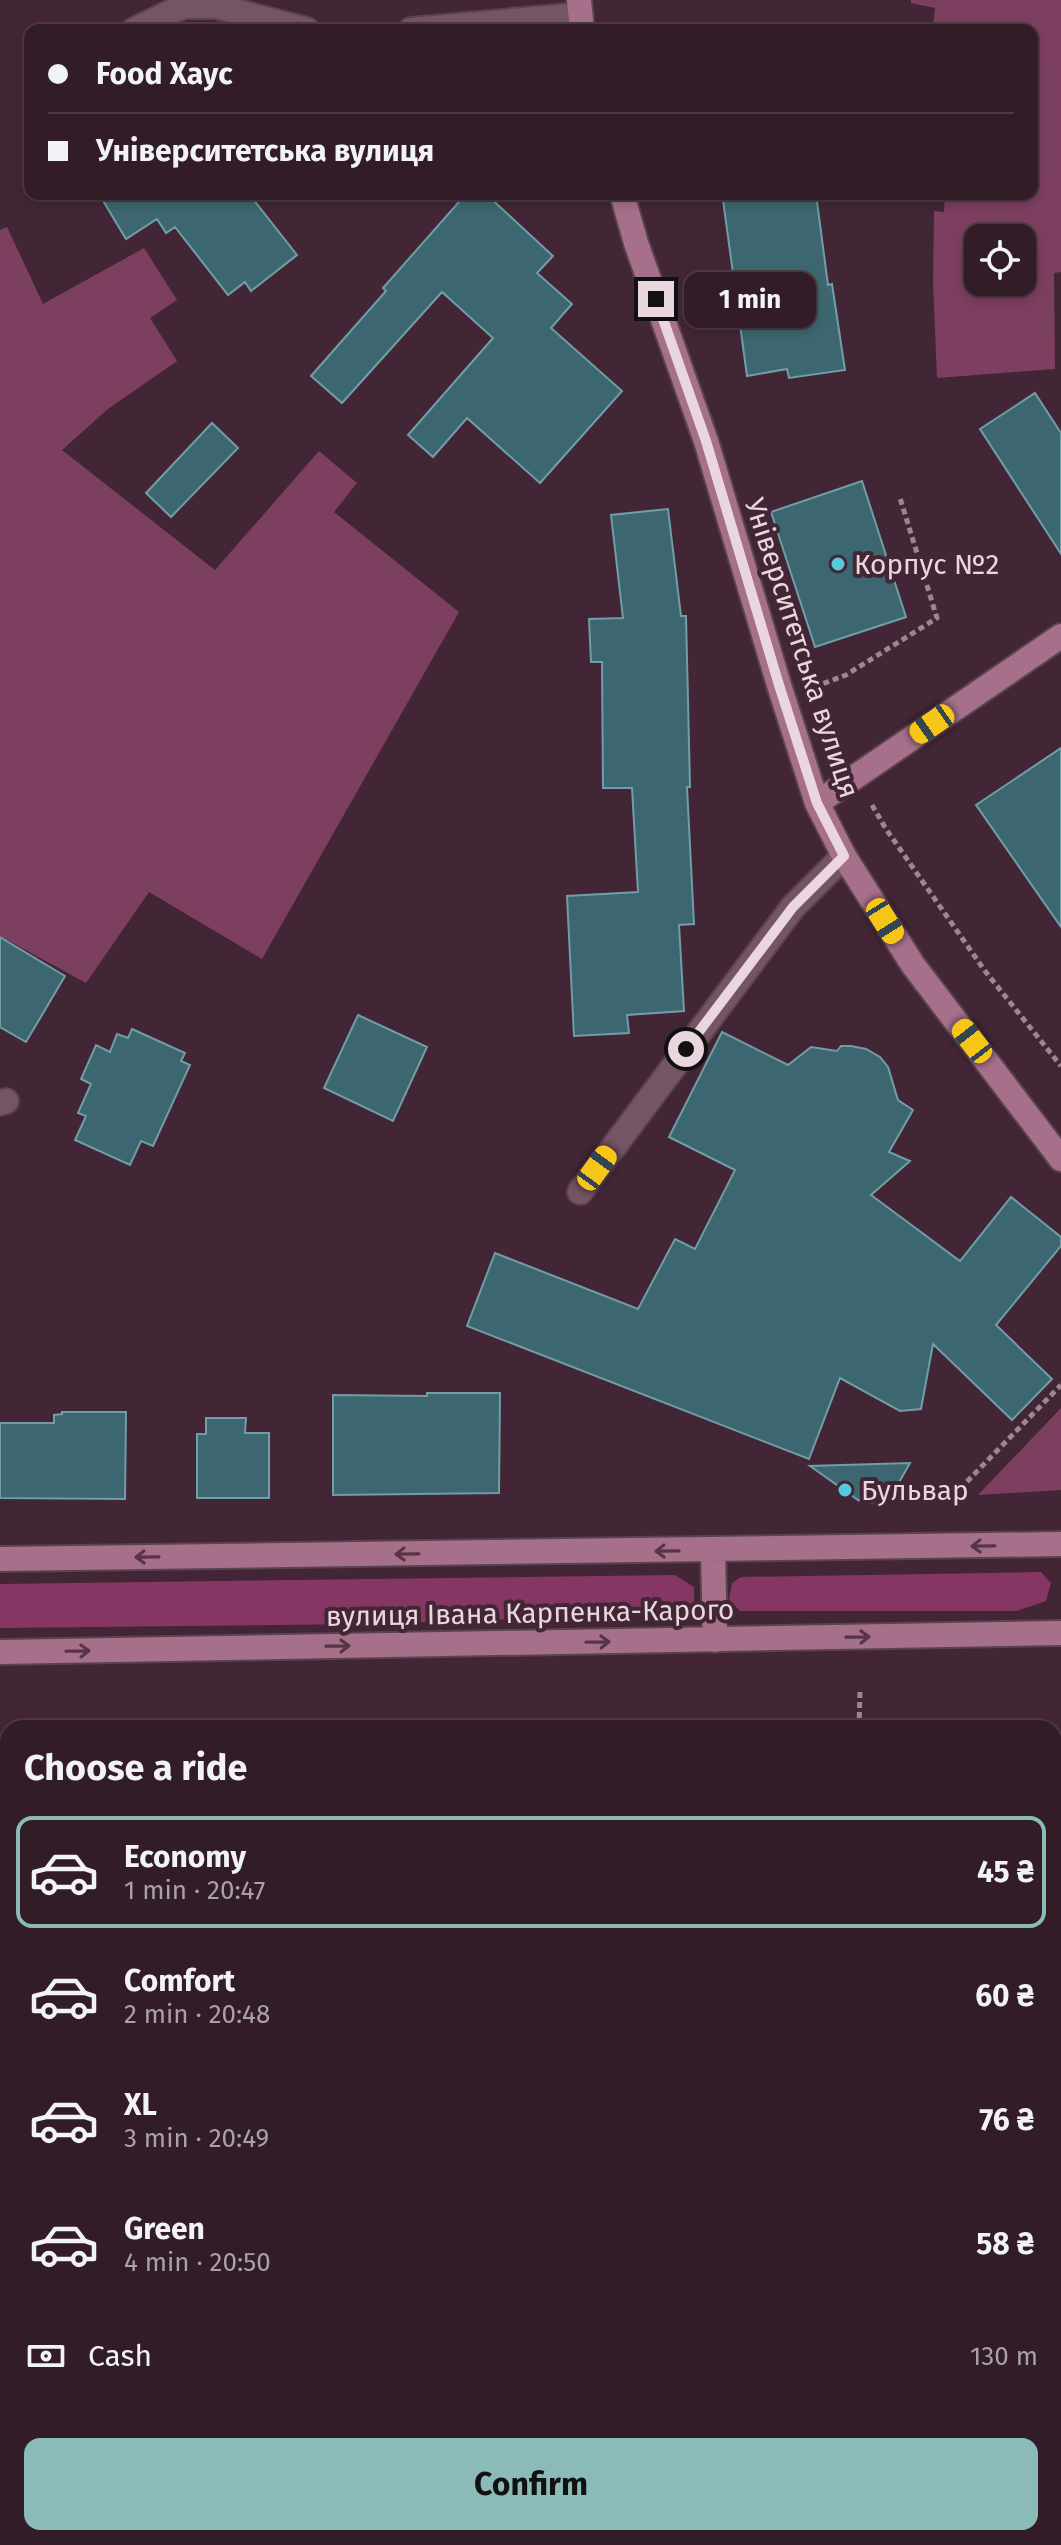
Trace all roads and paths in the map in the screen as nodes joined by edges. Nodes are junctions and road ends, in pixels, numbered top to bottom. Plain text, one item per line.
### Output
1 (580, 15) edge
2 (146, 24) edge
3 (284, 24) edge
4 (506, 24) edge
5 (624, 200) edge
6 (1061, 636) edge
7 (817, 803) junction
8 (844, 856) junction
9 (1061, 1159) edge
10 (580, 1192) dead end
11 (1061, 1385) edge
12 (953, 1496) dead end
13 (1061, 1544) edge
14 (713, 1550) junction
15 (0, 1559) edge
16 (1061, 1633) edge
17 (715, 1640) junction
18 (0, 1652) edge
19 (860, 1692) dead end
20 (859, 1720) edge

1 - 4 street
2 - 3 street
5 - 7 main road, Університетська вулиця
6 - 7 main road
7 - 8 main road, Університетська вулиця
8 - 9 main road, Університетська вулиця
8 - 10 street
11 - 12 path
13 -> 14 main road
14 -> 15 main road
14 - 17 main road
17 -> 16 main road, вулиця Івана Карпенка-Карого
18 -> 17 main road, вулиця Івана Карпенка-Карого
19 - 20 path

